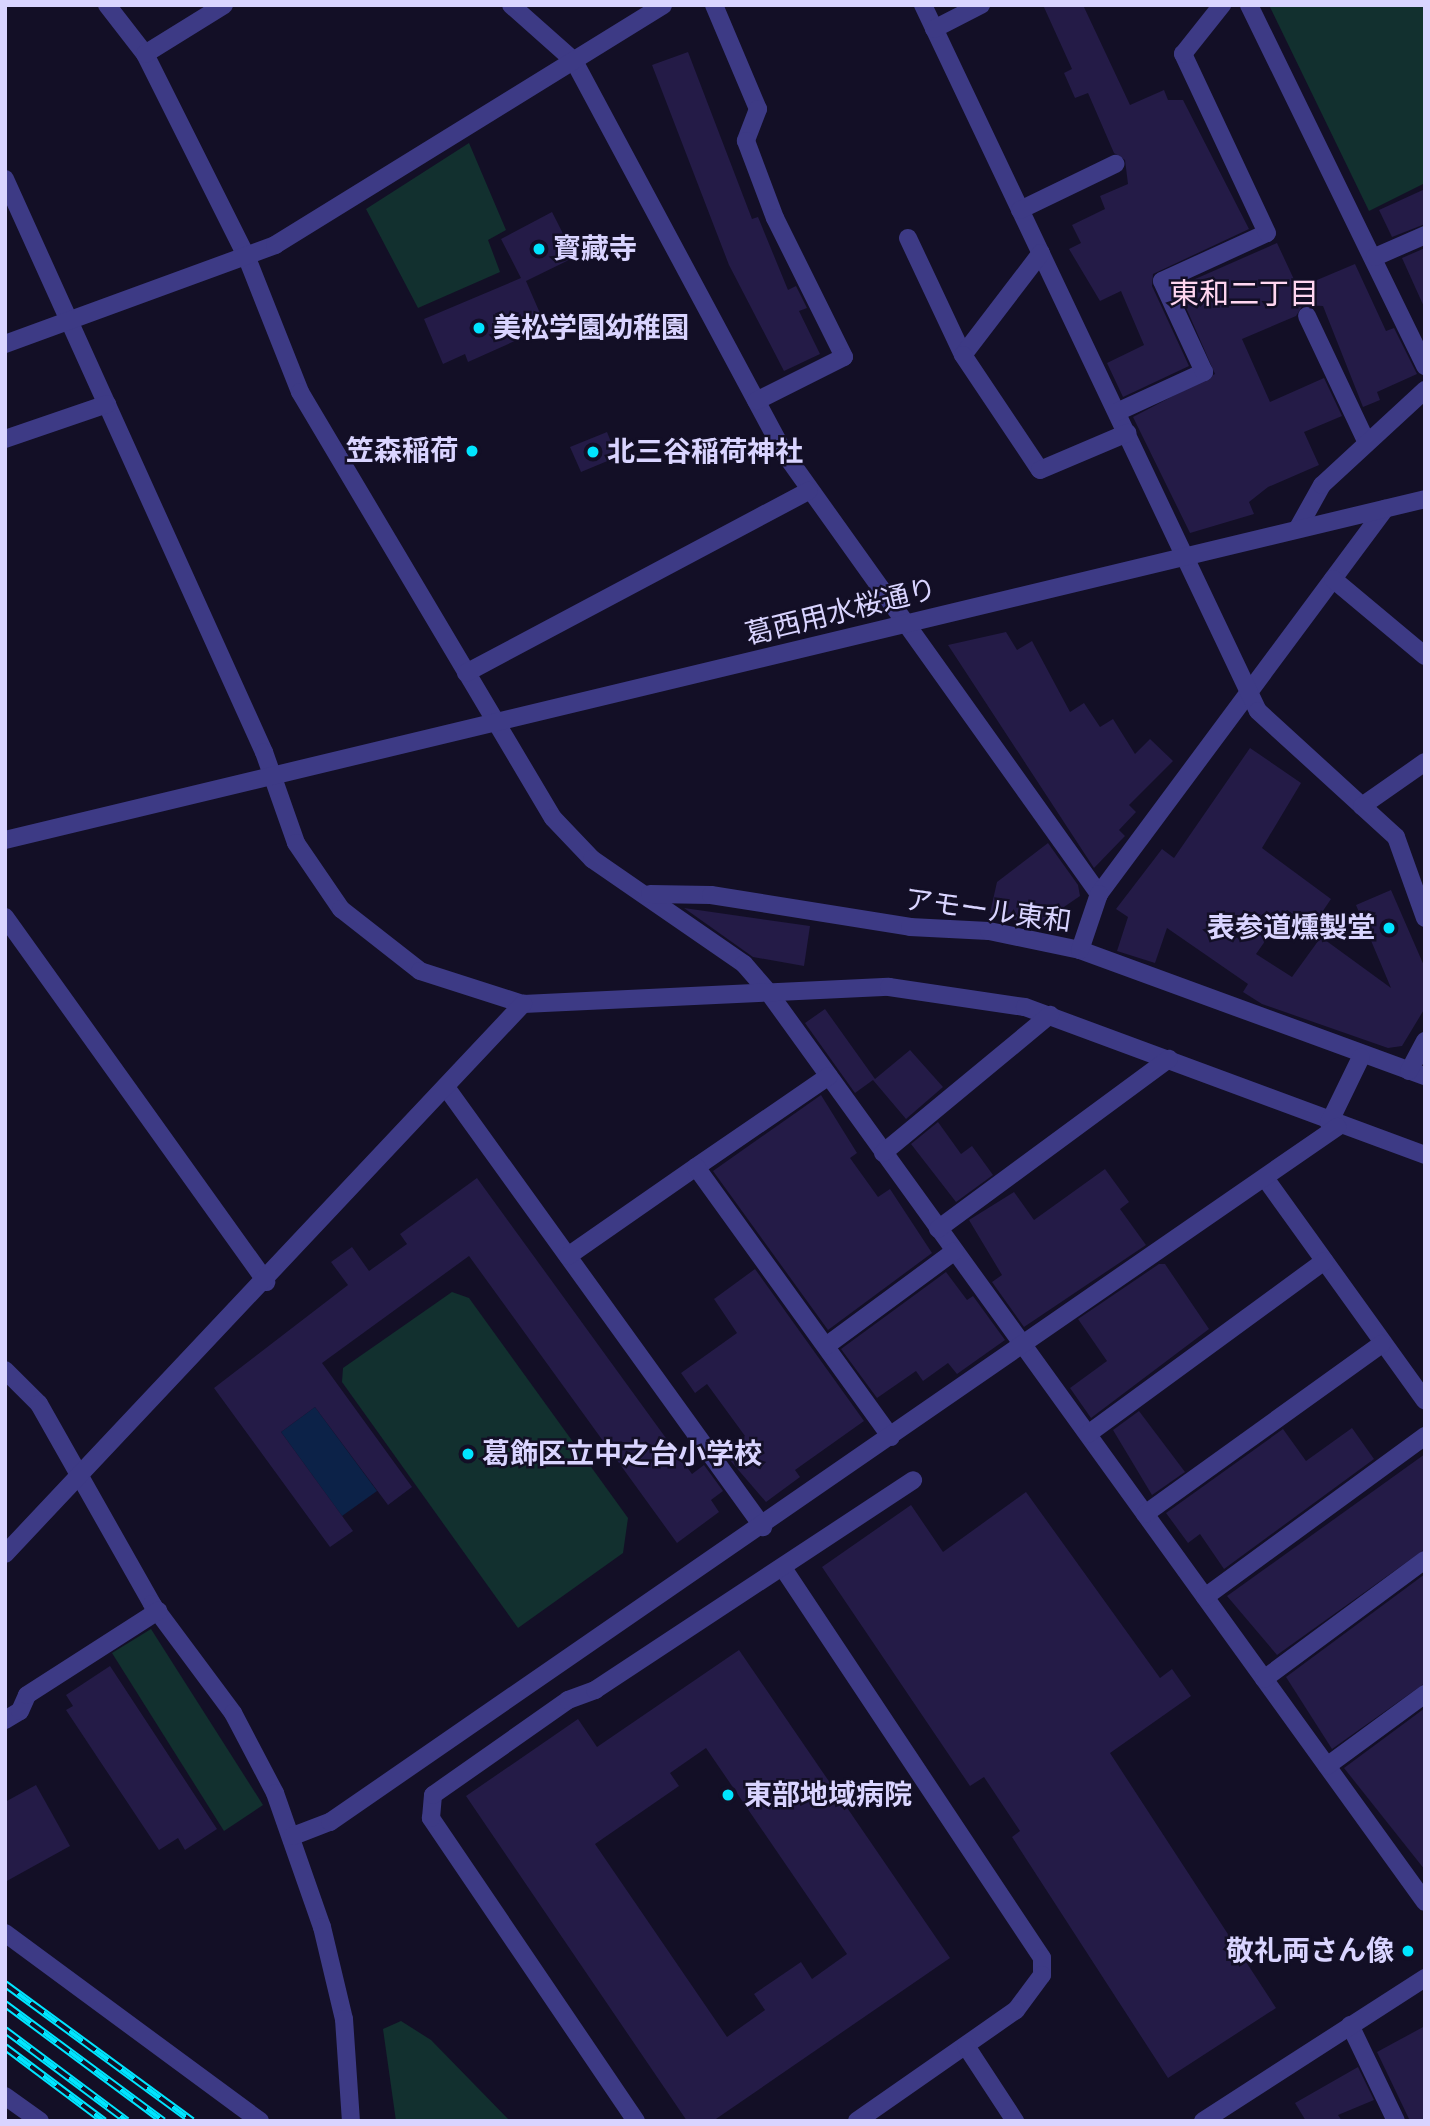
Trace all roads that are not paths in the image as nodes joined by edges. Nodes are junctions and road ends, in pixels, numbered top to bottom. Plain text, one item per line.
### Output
1 (107, 5) edge
2 (224, 5) edge
3 (511, 5) edge
4 (663, 5) edge
5 (714, 5) edge
6 (923, 5) edge
7 (981, 5) edge
8 (1222, 5) edge
9 (1250, 5) edge
10 (934, 29) junction
11 (145, 54) junction
12 (573, 61) junction
13 (1115, 164) dead end
14 (5, 179) edge
15 (1020, 210) junction
16 (1425, 235) edge
17 (908, 238) dead end
18 (1041, 253) junction
19 (1375, 257) junction
20 (247, 258) junction
21 (1307, 317) dead end
22 (71, 321) junction
23 (5, 344) edge
24 (963, 355) junction
25 (1425, 366) edge
26 (1425, 390) edge
27 (756, 401) junction
28 (107, 404) junction
29 (1117, 412) junction
30 (1127, 433) junction
31 (5, 439) edge
32 (1367, 443) junction
33 (809, 491) junction
34 (1425, 499) edge
35 (1385, 509) junction
36 (1298, 528) junction
37 (1186, 557) junction
38 (1333, 579) junction
39 (904, 624) junction
40 (1425, 656) edge
41 (466, 673) junction
42 (1249, 693) junction
43 (494, 722) junction
44 (1425, 762) edge
45 (270, 776) junction
46 (1362, 806) junction
47 (5, 840) edge
48 (649, 894) junction
49 (1100, 894) junction
50 (5, 917) edge
51 (1425, 918) edge
52 (1080, 950) junction
53 (769, 993) junction
54 (523, 1004) junction
55 (1050, 1014) junction
56 (1425, 1041) edge
57 (1361, 1058) junction
58 (1169, 1059) junction
59 (1417, 1073) edge
60 (829, 1076) junction
61 (448, 1090) junction
62 (1333, 1125) junction
63 (883, 1153) junction
64 (1425, 1155) edge
65 (696, 1167) junction
66 (1265, 1178) junction
67 (939, 1229) junction
68 (955, 1251) junction
69 (568, 1256) junction
70 (1324, 1261) junction
71 (266, 1282) junction
72 (1382, 1344) junction
73 (826, 1346) junction
74 (1023, 1348) junction
75 (5, 1370) edge
76 (1425, 1401) edge
77 (1088, 1434) junction
78 (1425, 1436) edge
79 (891, 1437) junction
80 (81, 1479) junction
81 (914, 1480) dead end
82 (1145, 1514) junction
83 (763, 1527) junction
84 (5, 1554) edge
85 (1425, 1560) edge
86 (783, 1568) junction
87 (1205, 1597) junction
88 (158, 1611) junction
89 (1264, 1679) junction
90 (1425, 1694) edge
91 (5, 1720) edge
92 (1327, 1766) junction
93 (293, 1836) junction
94 (1425, 1902) edge
95 (5, 1933) edge
96 (1425, 1978) edge
97 (1350, 2025) junction
98 (966, 2046) junction
99 (5, 2096) edge
100 (1205, 2120) edge
101 (40, 2121) edge
102 (260, 2121) edge
103 (351, 2121) edge
104 (636, 2121) edge
105 (857, 2121) edge
106 (1015, 2121) edge
107 (1396, 2121) edge

1 - 11 street
2 - 11 street
3 - 12 street
4 - 12 street
5 - 27 street
6 - 10 street
7 - 10 street
8 - 29 street
9 - 19 street
10 - 15 street
11 - 20 street
12 - 20 street
12 - 27 street
13 - 15 street
14 - 22 street
15 - 18 street
16 - 19 street
17 - 24 street
18 - 24 street
18 - 29 street
19 - 25 street
20 - 22 street
20 - 41 street
21 - 32 street
22 - 23 street
22 - 28 street
24 - 30 street
26 - 32 street
27 - 33 street
28 - 31 street
28 - 45 street
29 - 30 street
30 - 37 street
32 - 36 street
33 - 39 street
33 - 41 street
34 - 35 street, 葛西用水桜通り
35 - 36 street, 葛西用水桜通り
35 - 38 street
36 - 37 street, 葛西用水桜通り
37 - 39 street, 葛西用水桜通り
37 - 42 street
38 - 40 street
38 - 42 street
39 - 43 street, 葛西用水桜通り
39 - 49 street
41 - 43 street
42 - 46 street
42 - 49 street
43 - 45 street, 葛西用水桜通り
43 - 48 street
44 - 46 street
45 - 47 street, 葛西用水桜通り
45 - 54 street
46 - 51 street
48 - 52 street, アモール東和
48 - 53 street
49 - 52 street
50 - 71 street
52 - 57 street, アモール東和
53 - 54 street
53 - 55 street
53 - 60 street
54 - 61 street
55 - 58 street
55 - 63 street
56 - 59 street
57 - 59 street, アモール東和
57 - 62 street
58 - 62 street
58 - 67 street
60 - 63 street
60 - 65 street
61 - 69 street
61 - 71 street
62 - 64 street
62 - 66 street
63 - 67 street
65 - 69 street
65 - 73 street
66 - 70 street
66 - 74 street
67 - 68 street
68 - 73 street
68 - 74 street
69 - 83 street
70 - 72 street
70 - 77 street
71 - 80 street
72 - 76 street
72 - 82 street
73 - 79 street
74 - 77 street
74 - 79 street
75 - 80 street
77 - 82 street
78 - 87 street
79 - 83 street
80 - 84 street
80 - 88 street
81 - 86 street
82 - 87 street
83 - 93 street
85 - 89 street
86 - 98 street
86 - 104 street
87 - 89 street
88 - 91 street
88 - 93 street
89 - 92 street
90 - 92 street
92 - 94 street
93 - 103 street
95 - 102 street
96 - 97 street
97 - 100 street
97 - 107 street
98 - 105 street
98 - 106 street
99 - 101 street

